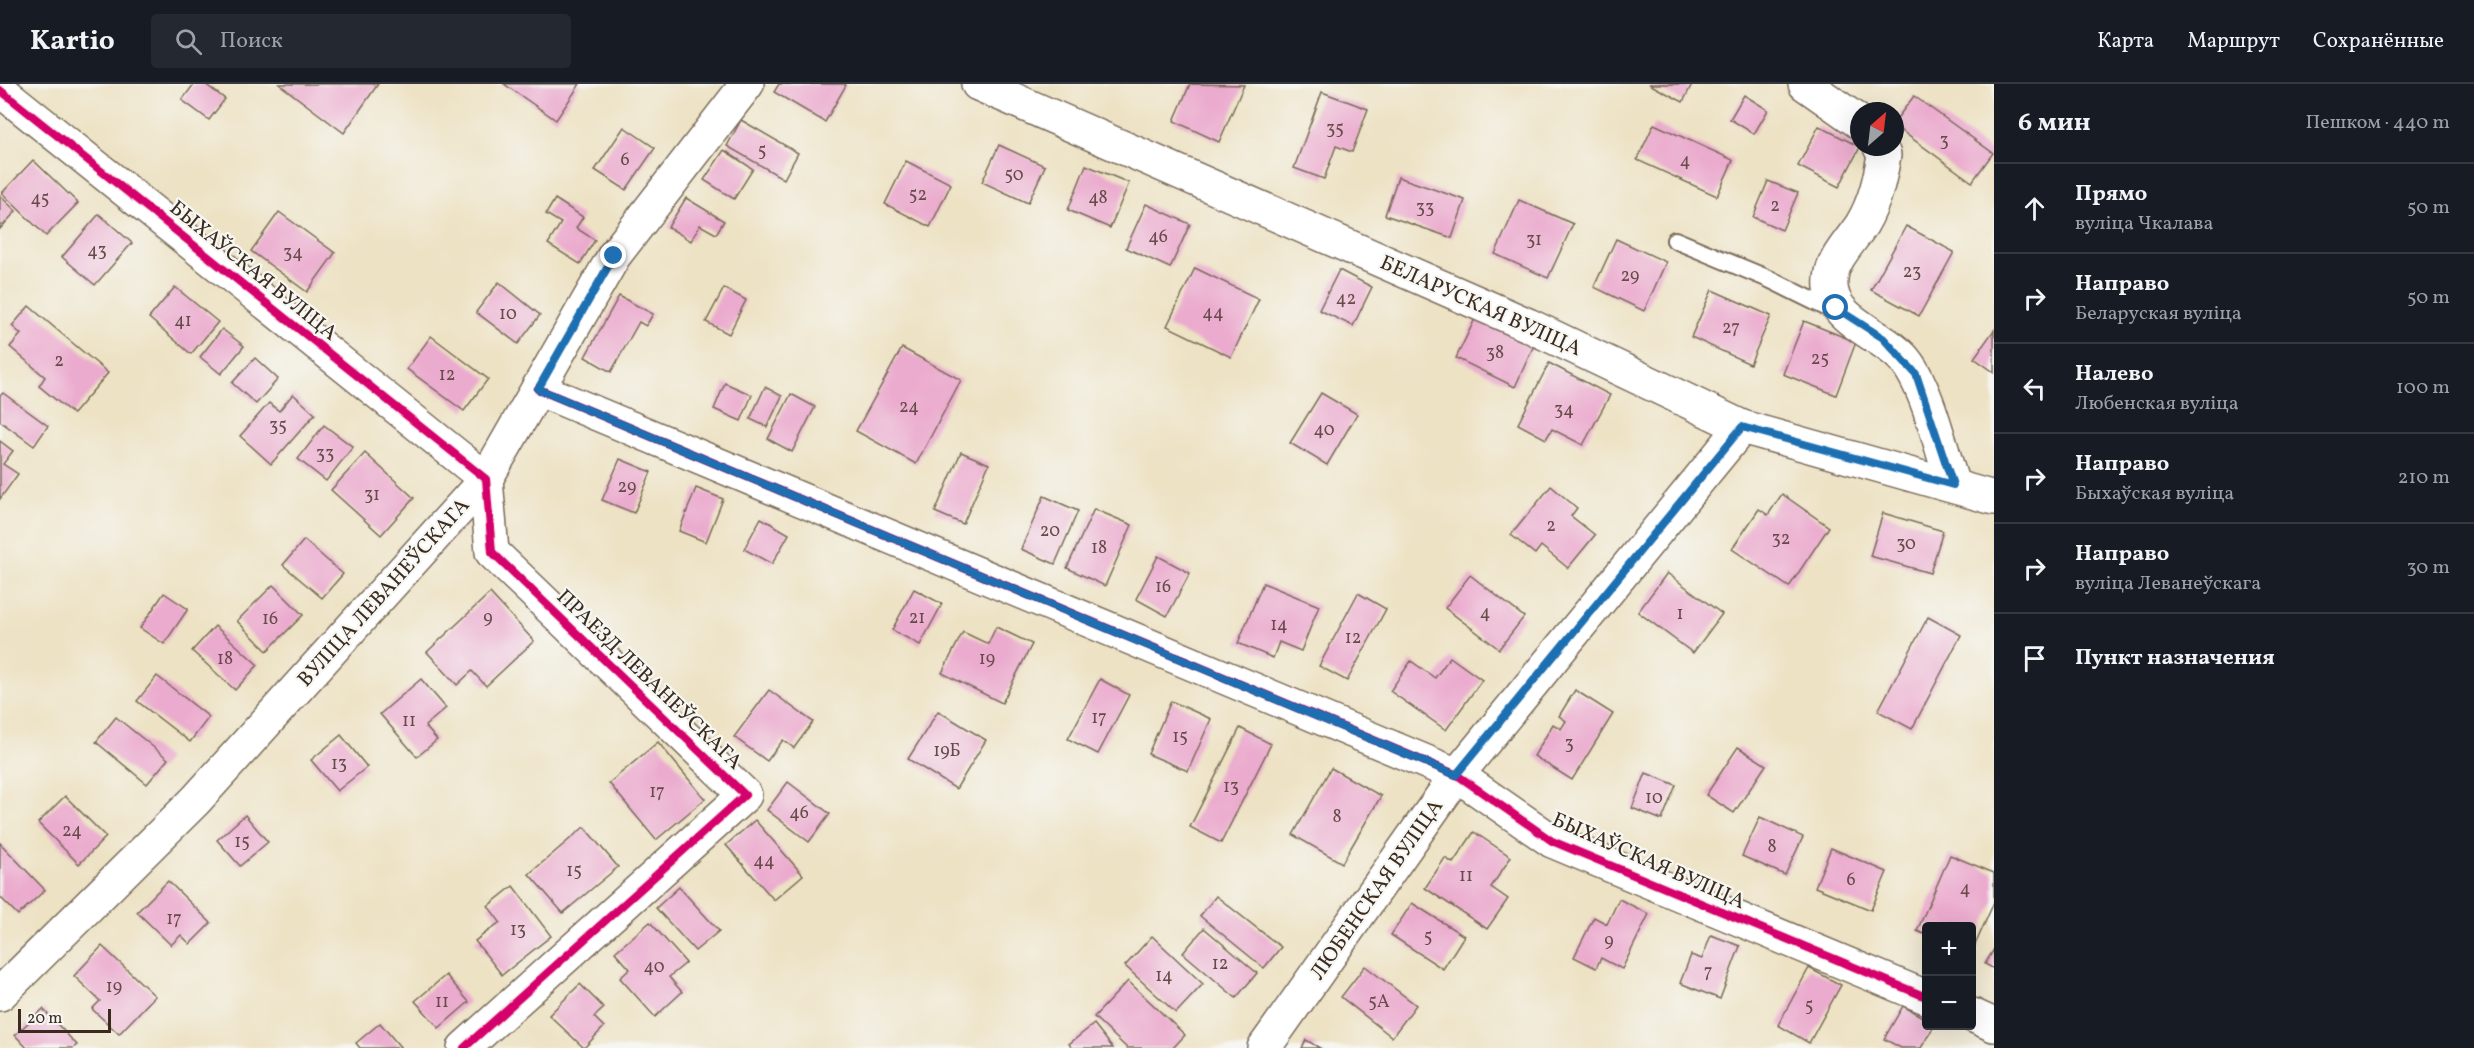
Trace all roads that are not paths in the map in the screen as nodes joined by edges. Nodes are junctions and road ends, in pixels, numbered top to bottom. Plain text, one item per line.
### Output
1 (747, 84) edge
2 (978, 84) edge
3 (1805, 84) edge
4 (0, 90) edge
5 (1850, 116) edge
6 (1884, 156) edge
7 (1675, 240) dead end
8 (1850, 319) junction
9 (538, 389) junction
10 (1742, 427) junction
11 (486, 479) junction
12 (1953, 485) junction
13 (1994, 498) edge
14 (1456, 775) junction
15 (0, 994) edge
16 (1922, 995) edge
17 (1976, 1017) edge
18 (1994, 1025) edge
19 (464, 1048) edge
20 (1264, 1048) edge

1 - 9 street, ВУЛІЦА ЛЕВАНЕЎСКАГА
2 - 10 street, БЕЛАРУСКАЯ ВУЛІЦА
3 - 5 street
4 - 11 street, БЫХАЎСКАЯ ВУЛІЦА
6 - 8 street
7 - 8 lane
8 - 12 street
9 - 11 street, ВУЛІЦА ЛЕВАНЕЎСКАГА
9 - 14 street, БЫХАЎСКАЯ ВУЛІЦА
10 - 12 street, БЕЛАРУСКАЯ ВУЛІЦА
10 - 14 street, ЛЮБЕНСКАЯ ВУЛІЦА
11 - 15 street, ВУЛІЦА ЛЕВАНЕЎСКАГА
11 - 19 street, ПРАЕЗД ЛЕВАНЕЎСКАГА
12 - 13 street, БЕЛАРУСКАЯ ВУЛІЦА
14 - 16 street, БЫХАЎСКАЯ ВУЛІЦА
14 - 20 street, ЛЮБЕНСКАЯ ВУЛІЦА
17 - 18 street

